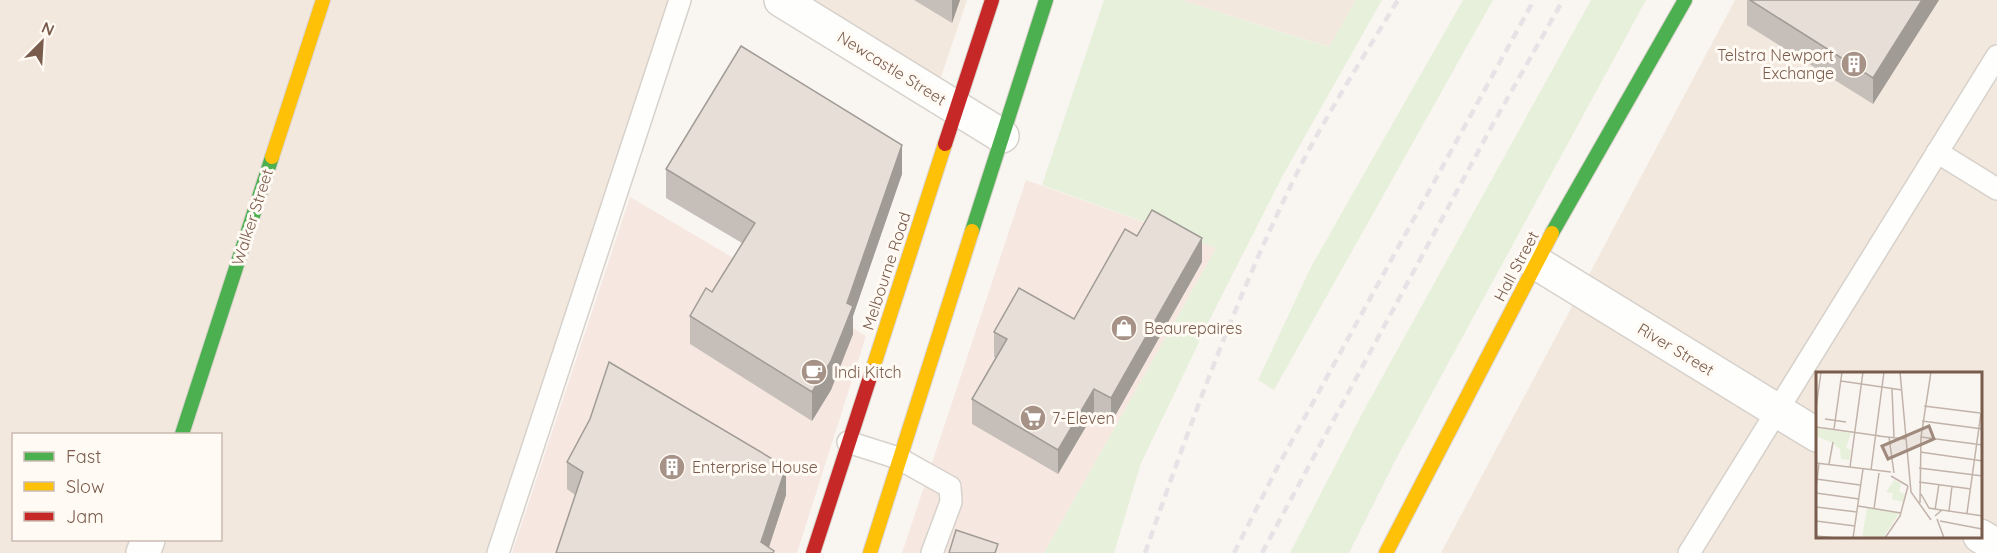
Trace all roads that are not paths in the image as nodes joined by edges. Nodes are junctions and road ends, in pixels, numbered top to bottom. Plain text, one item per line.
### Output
1 (323, 0) edge
2 (680, 0) edge
3 (781, 0) edge
4 (992, 0) edge
5 (1046, 0) edge
6 (1685, 0) edge
7 (1997, 56) edge
8 (956, 107) junction
9 (1002, 136) junction
10 (1937, 152) junction
11 (1997, 189) edge
12 (1535, 262) junction
13 (1776, 409) junction
14 (183, 433) edge
15 (1816, 434) edge
16 (848, 442) junction
17 (898, 458) junction
18 (1982, 537) edge
19 (1997, 546) edge
20 (498, 553) edge
21 (813, 553) edge
22 (870, 553) edge
23 (932, 553) edge
24 (1386, 553) edge
25 (1689, 553) edge

1 - 14 main road, Walker Street
2 - 20 lane
3 - 8 street, Newcastle Street
4 - 8 main road, Melbourne Road
5 - 9 main road
6 - 12 main road, Hall Street
7 - 10 lane
8 - 9 street, Newcastle Street
8 - 16 main road, Melbourne Road
9 - 17 main road
10 - 11 lane
10 - 13 lane
12 - 13 street, River Street
12 - 24 main road, Hall Street
13 - 15 street, River Street
13 - 25 lane
16 - 17 lane
16 - 21 main road, Melbourne Road
17 - 22 main road
17 - 23 lane
18 - 19 street

